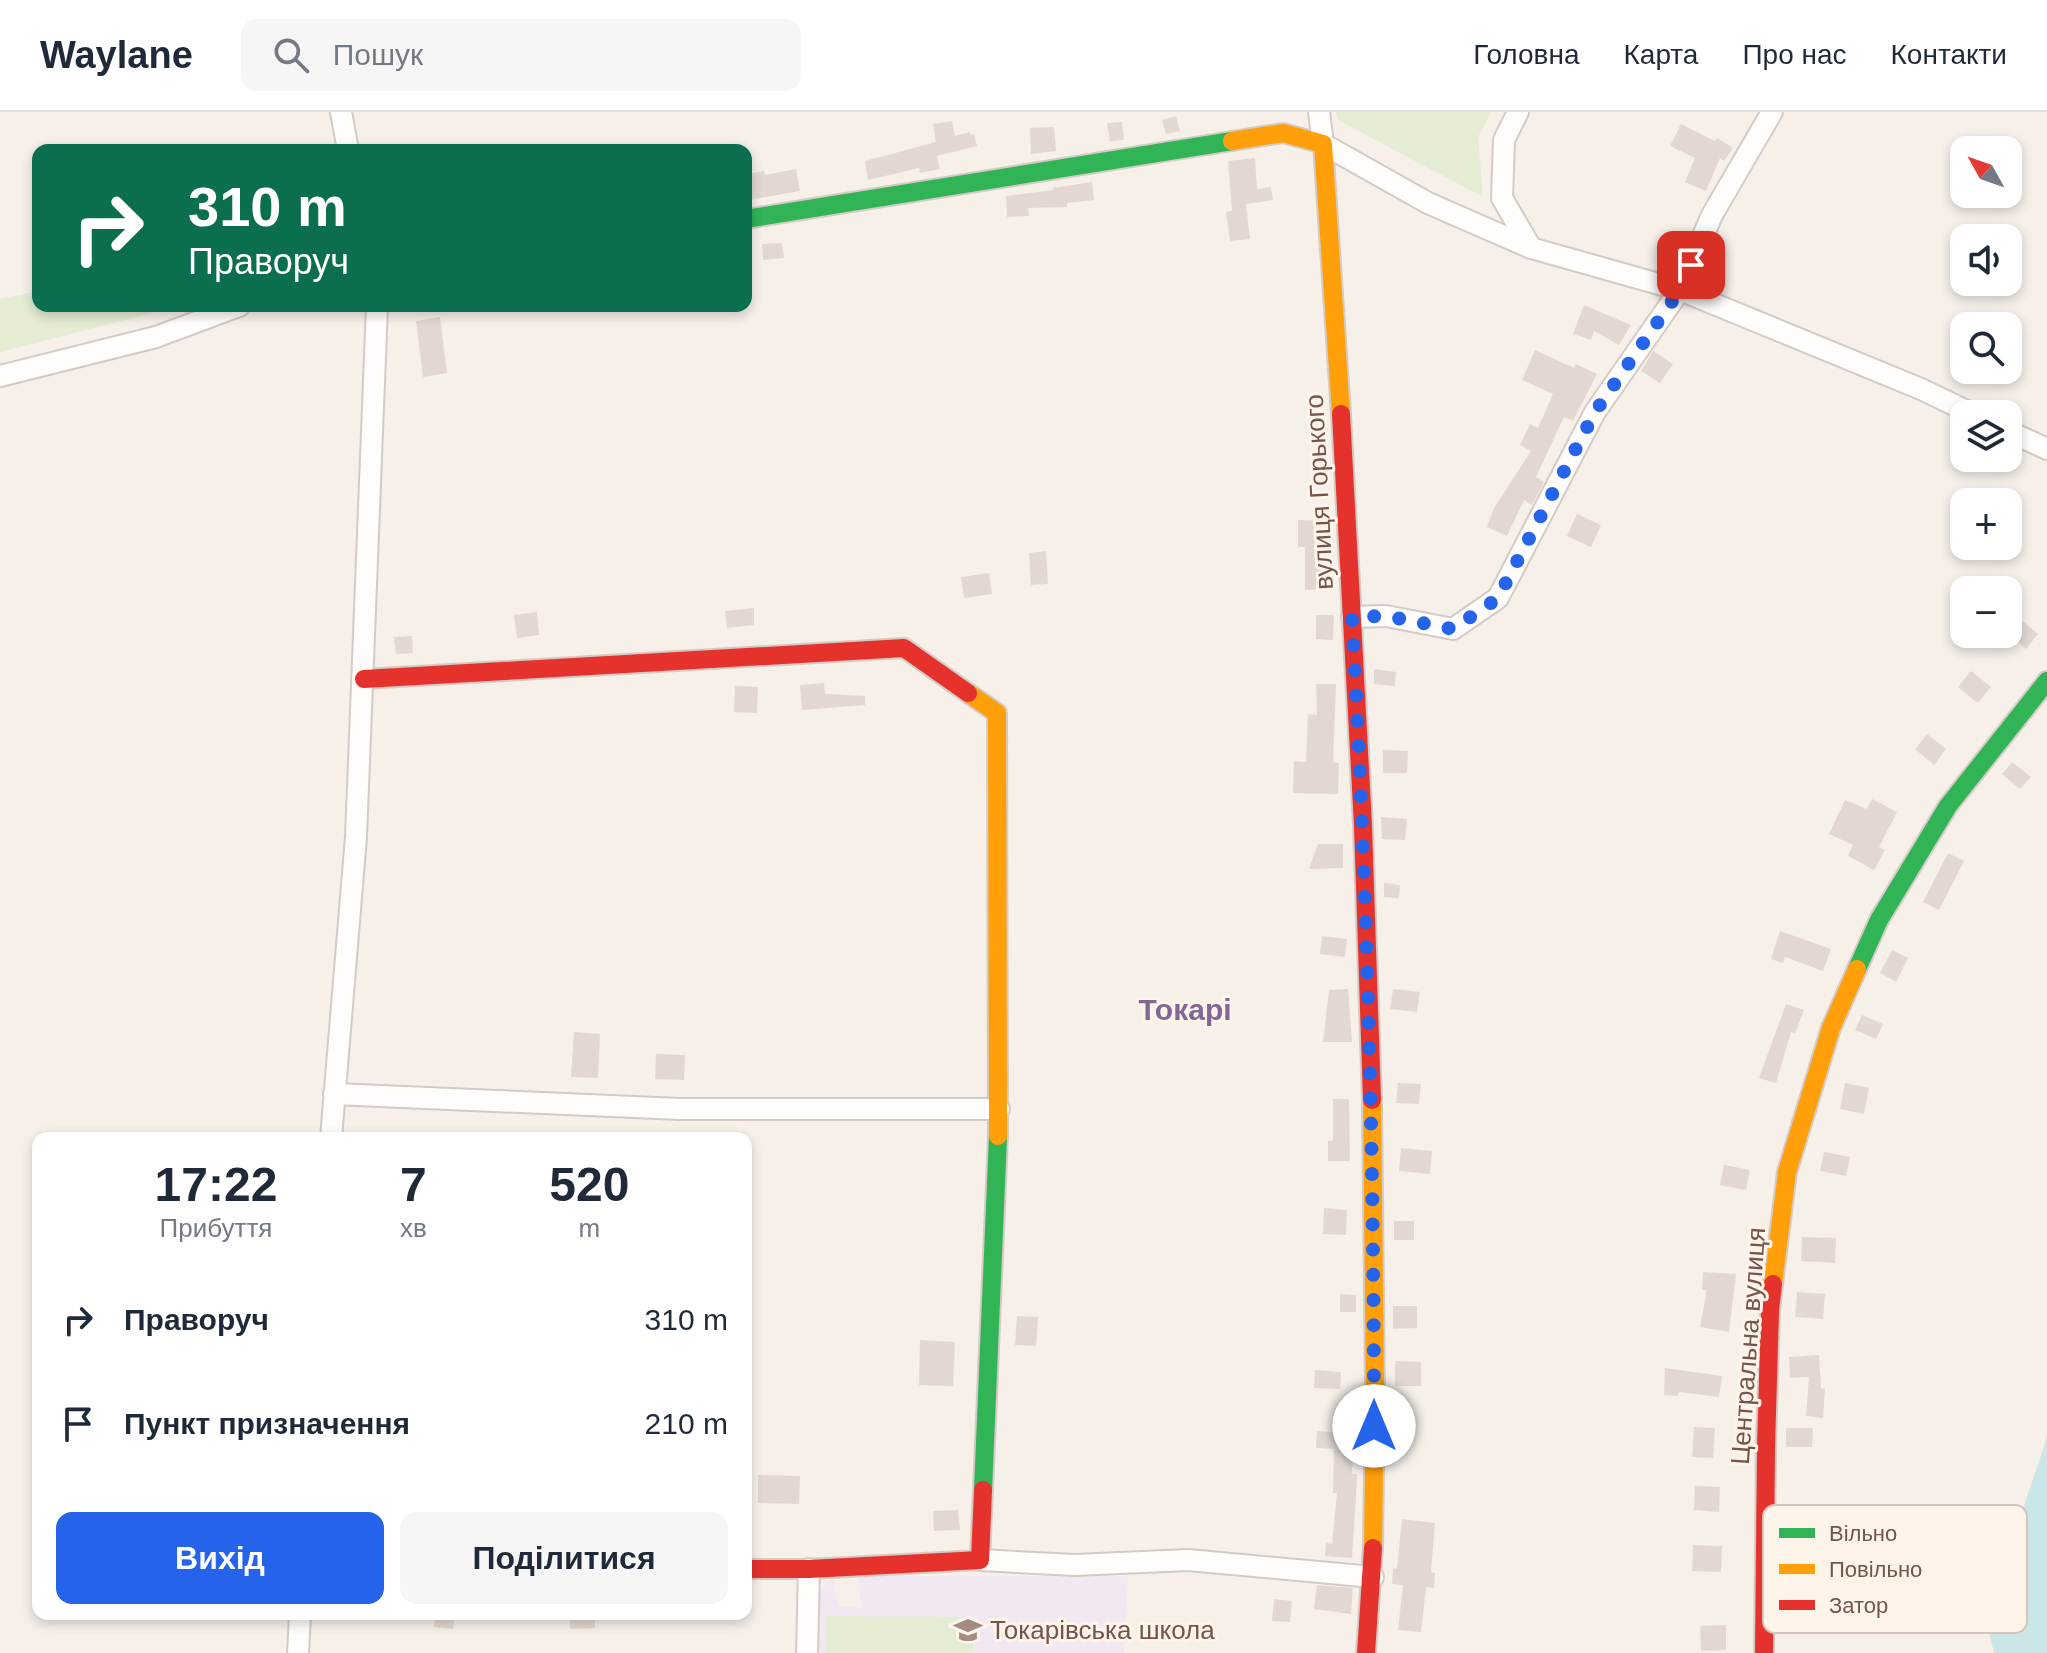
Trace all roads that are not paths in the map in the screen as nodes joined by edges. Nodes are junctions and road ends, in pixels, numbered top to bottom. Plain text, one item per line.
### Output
1 (341, 112) edge
2 (1319, 112) edge
3 (1518, 112) edge
4 (1772, 112) edge
5 (347, 144) edge
6 (1323, 144) junction
7 (752, 218) edge
8 (1531, 248) junction
9 (1680, 290) junction
10 (223, 312) edge
11 (377, 312) edge
12 (0, 376) edge
13 (1950, 403) edge
14 (2022, 437) edge
15 (2047, 449) edge
16 (1352, 617) junction
17 (364, 679) junction
18 (2047, 681) edge
19 (334, 1094) junction
20 (999, 1109) junction
21 (331, 1132) edge
22 (1765, 1505) edge
23 (980, 1560) junction
24 (752, 1569) edge
25 (809, 1569) junction
26 (1373, 1577) junction
27 (300, 1620) edge
28 (1764, 1633) edge
29 (298, 1653) edge
30 (807, 1653) edge
31 (1366, 1653) edge
32 (1764, 1653) edge

1 - 5 street
2 - 6 street
3 - 8 street
4 - 9 street
6 - 7 street
6 - 8 street
6 - 16 street, вулиця Горького
8 - 9 street
9 - 13 street
9 - 16 street
10 - 12 street
11 - 17 street
14 - 15 street
16 - 26 street, вулиця Горького
17 - 19 street
17 - 20 street
18 - 22 street, Центральна вулиця
19 - 20 street
19 - 21 street
20 - 23 street
23 - 25 street
23 - 26 street
24 - 25 street
25 - 30 street
26 - 31 street, вулиця Горького
27 - 29 street
28 - 32 street, Центральна вулиця

